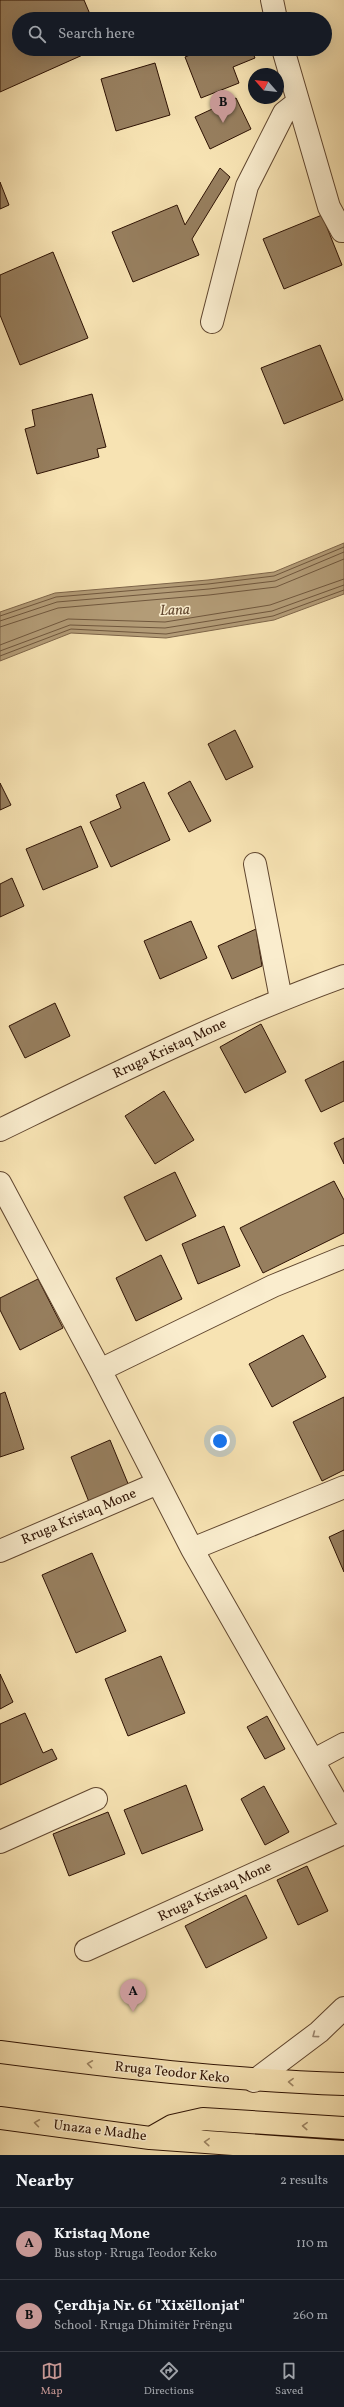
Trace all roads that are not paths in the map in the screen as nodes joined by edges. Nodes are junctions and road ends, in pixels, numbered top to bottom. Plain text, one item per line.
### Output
1 (272, 0) edge
2 (275, 12) edge
3 (285, 56) edge
4 (298, 102) junction
5 (344, 231) edge
6 (212, 322) dead end
7 (255, 864) dead end
8 (344, 976) edge
9 (281, 998) junction
10 (0, 1130) edge
11 (3, 1194) edge
12 (344, 1257) edge
13 (100, 1370) junction
14 (158, 1483) junction
15 (344, 1487) edge
16 (192, 1549) junction
17 (0, 1551) edge
18 (344, 1744) edge
19 (314, 1760) junction
20 (96, 1799) dead end
21 (344, 1815) edge
22 (344, 1833) edge
23 (0, 1842) edge
24 (86, 1950) dead end
25 (344, 2008) edge
26 (0, 2052) edge
27 (254, 2081) junction
28 (344, 2084) edge
29 (0, 2118) edge
30 (344, 2128) edge
31 (150, 2138) junction
32 (344, 2152) edge

1 - 2 street
3 - 4 street
4 - 5 street
4 - 6 street
7 - 9 street
8 - 9 street, Rruga Kristaq Mone
9 - 10 street, Rruga Kristaq Mone
11 - 13 street
12 - 13 street
13 - 14 street
14 - 16 street
14 - 17 street, Rruga Kristaq Mone
15 - 16 street
16 - 19 street
18 - 19 street
19 - 21 street
20 - 23 street
22 - 24 street, Rruga Kristaq Mone
25 -> 27 street
27 -> 26 main road, Rruga Teodor Keko
28 -> 27 main road, Rruga Teodor Keko
31 -> 29 main road, Unaza e Madhe
30 -> 31 main road
32 -> 31 main road, Unaza e Madhe

